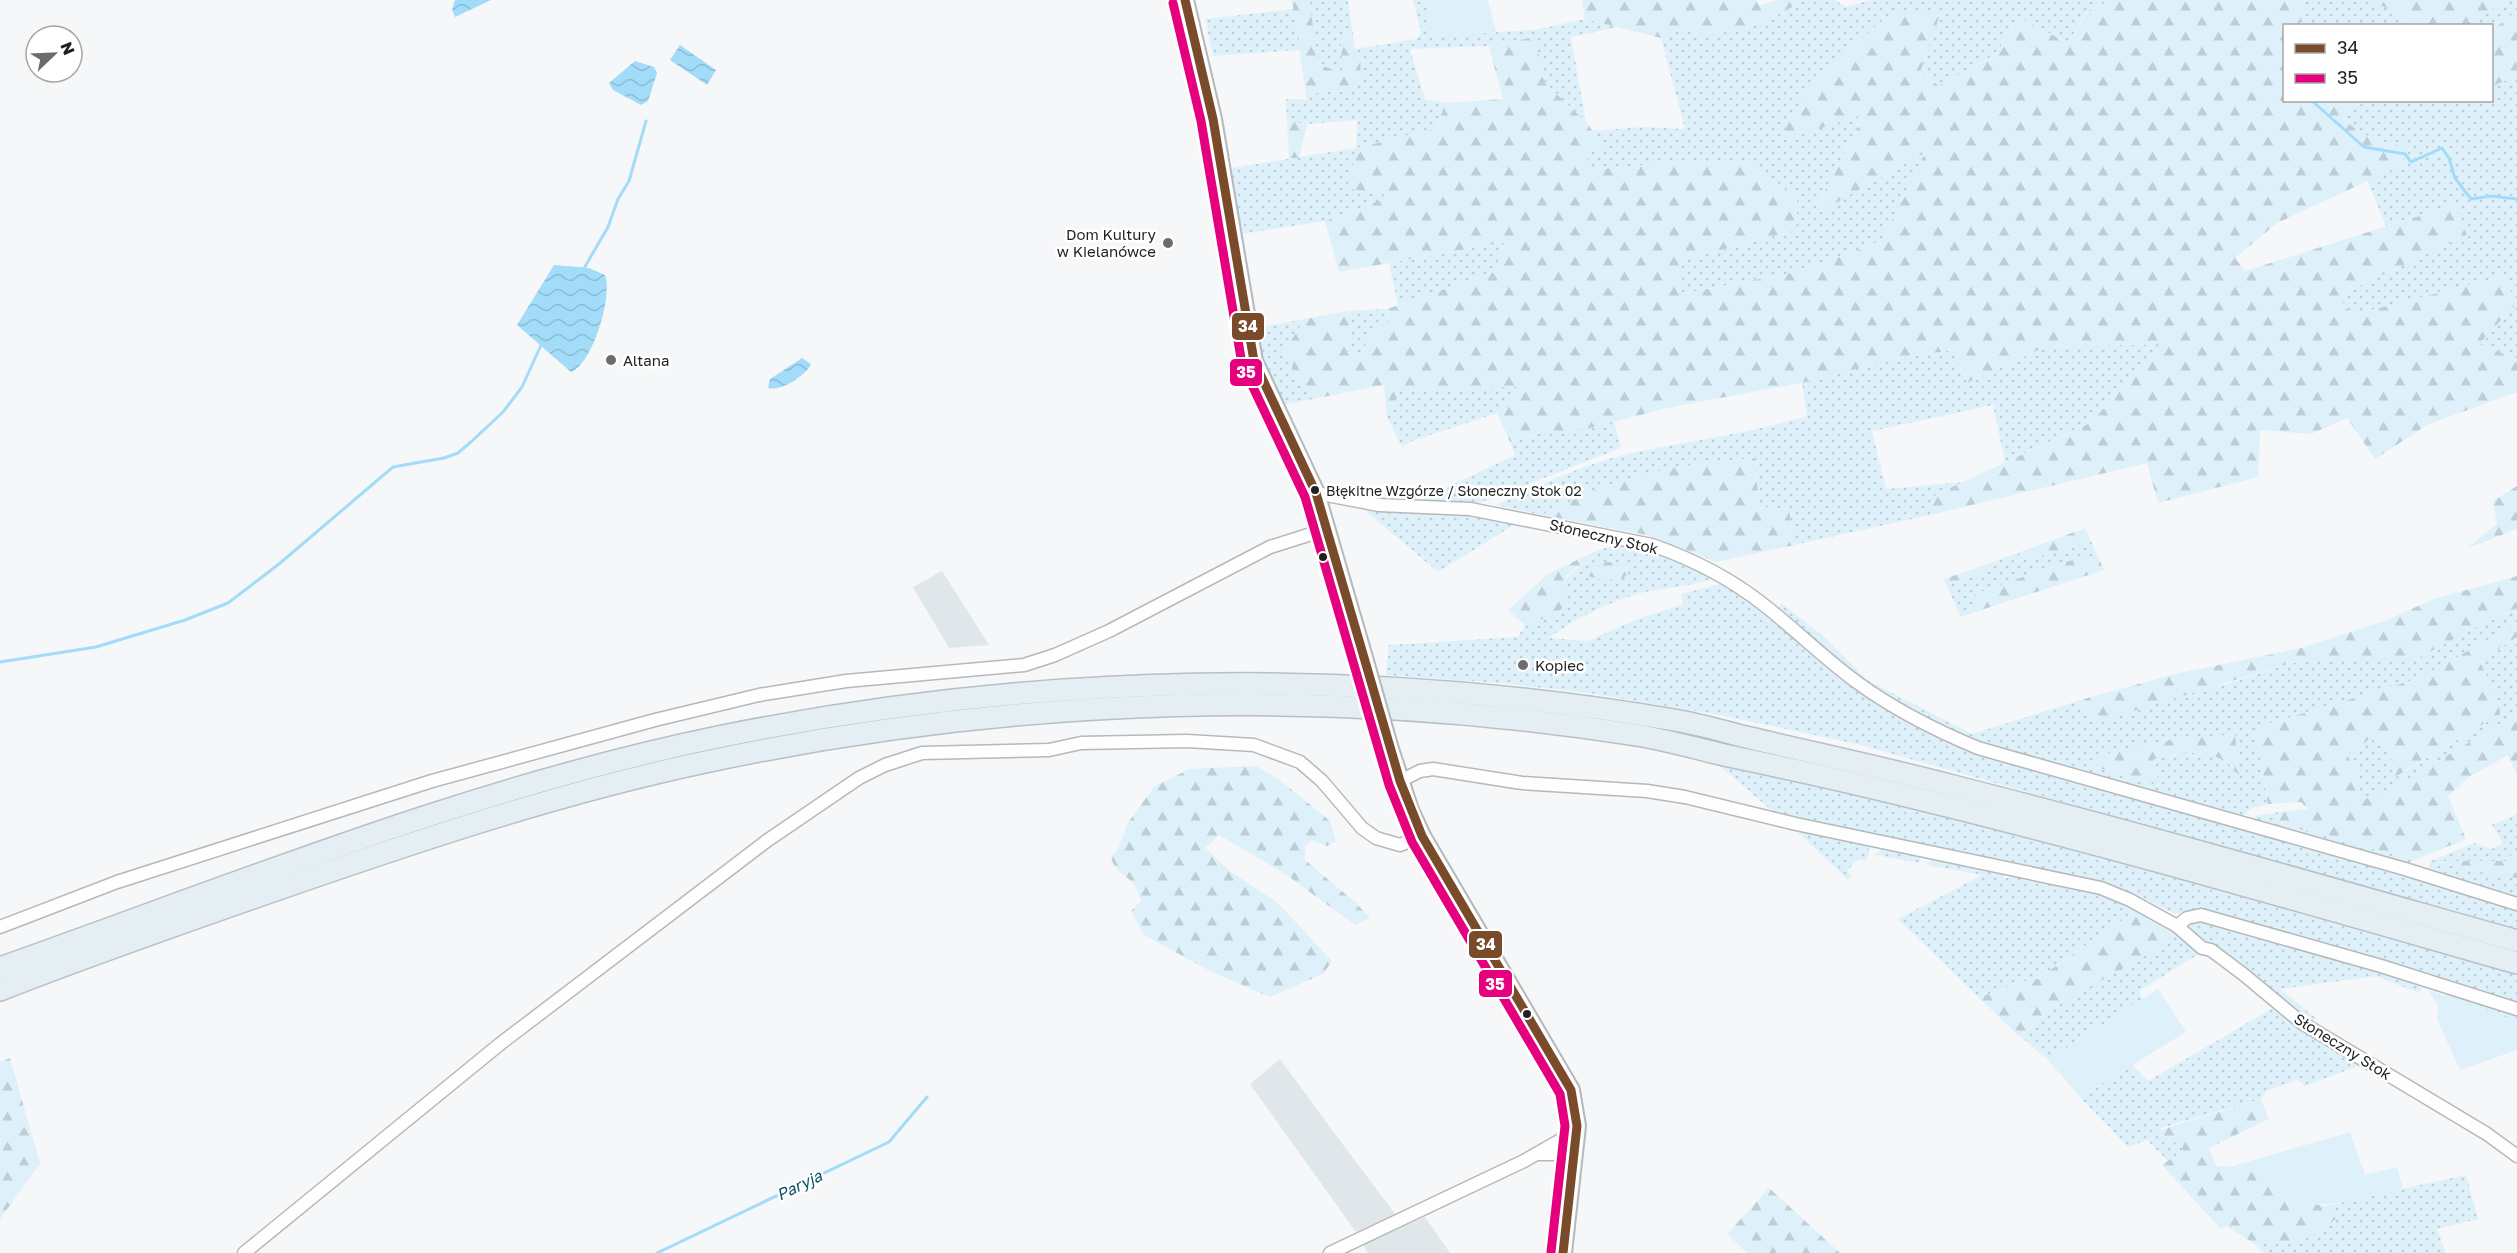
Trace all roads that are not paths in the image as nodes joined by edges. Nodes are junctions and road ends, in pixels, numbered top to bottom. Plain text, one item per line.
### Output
1 (1185, 0) edge
2 (1316, 493) junction
3 (1327, 529) junction
4 (1400, 781) junction
5 (1422, 836) junction
6 (2517, 904) edge
7 (2177, 926) junction
8 (0, 927) edge
9 (2517, 941) edge
10 (2517, 963) edge
11 (0, 968) edge
12 (0, 990) edge
13 (2517, 1009) edge
14 (1576, 1137) junction
15 (1537, 1154) junction
16 (1574, 1154) junction
17 (2517, 1156) edge
18 (244, 1253) edge
19 (1330, 1253) edge
20 (1563, 1253) edge

1 - 2 street
2 - 3 street
2 - 6 street, Słoneczny Stok
3 - 4 street, bridge
3 - 8 street
4 - 5 street
4 - 7 street, Słoneczny Stok
5 - 14 street
5 - 18 street
7 - 13 street
7 - 17 street, Słoneczny Stok
9 - 11 highway
10 - 12 highway
14 - 15 street
14 - 16 street
15 - 16 street
15 - 19 street
16 - 20 street

